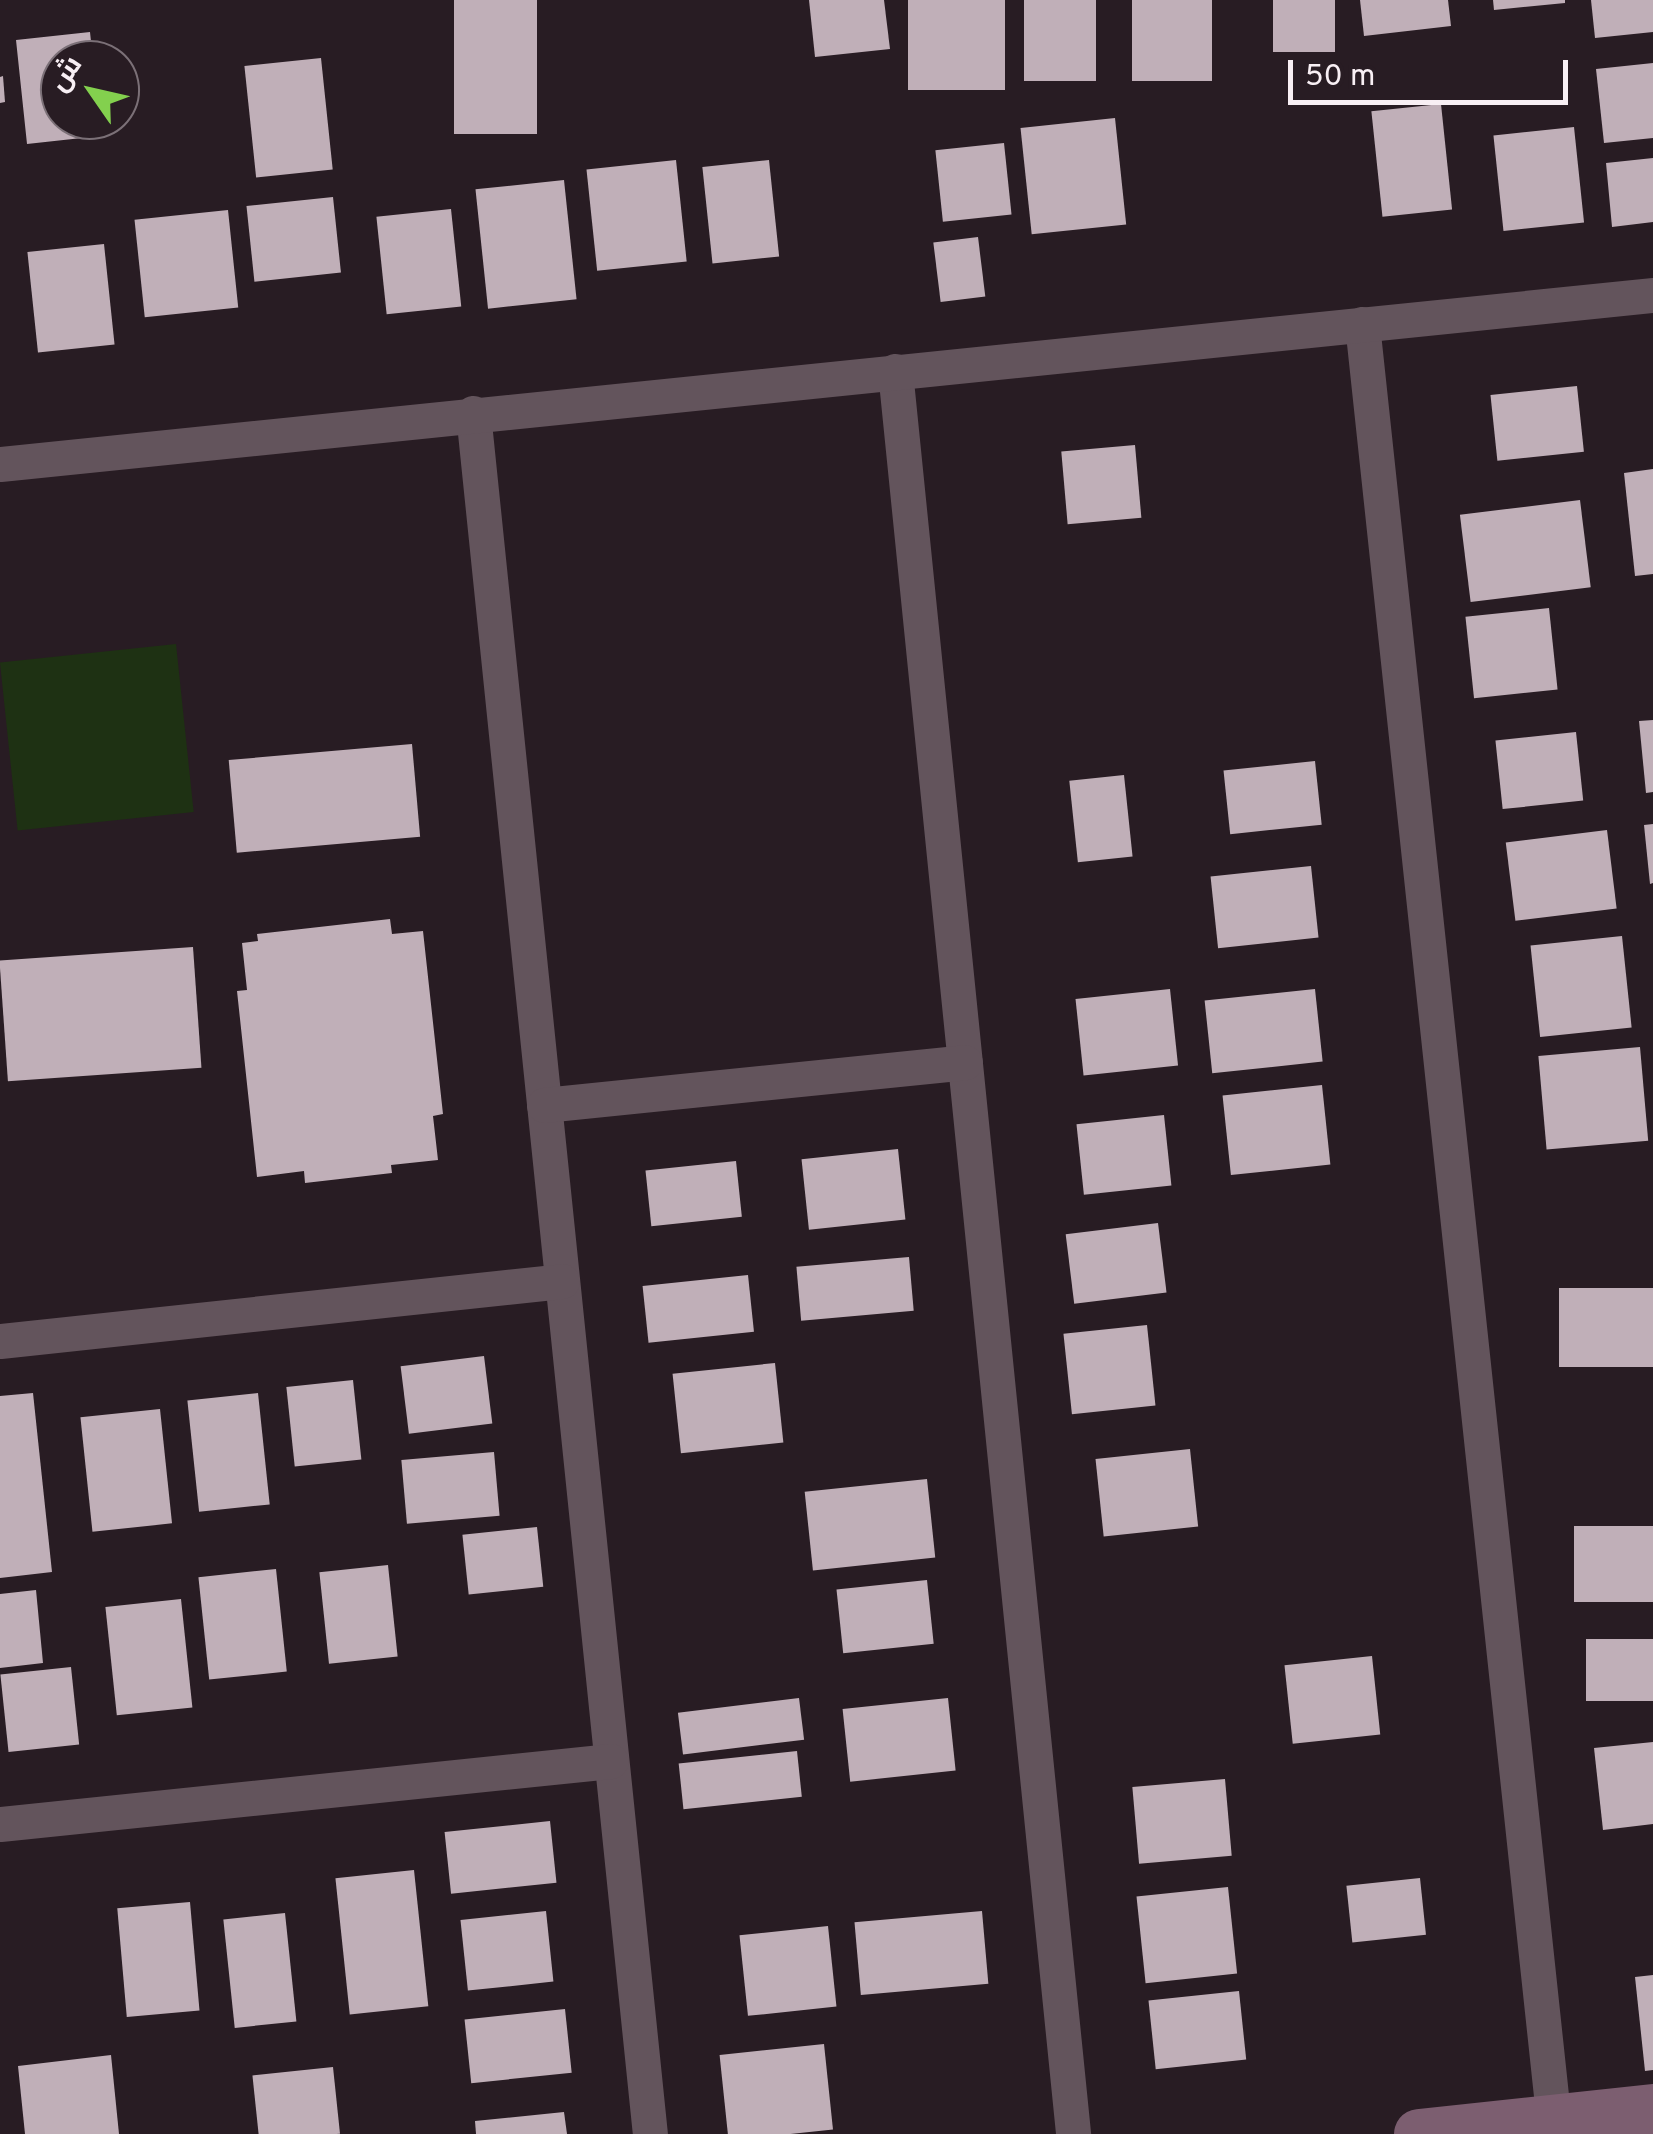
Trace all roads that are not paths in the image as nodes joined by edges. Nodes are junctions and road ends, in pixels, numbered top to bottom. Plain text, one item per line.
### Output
1 (1653, 294) edge
2 (1362, 324) junction
3 (895, 371) junction
4 (473, 414) junction
5 (0, 464) edge
6 (965, 1062) junction
7 (544, 1105) junction
8 (562, 1281) junction
9 (0, 1341) edge
10 (611, 1761) junction
11 (0, 1824) edge
12 (1653, 2109) edge
13 (1554, 2127) edge
14 (650, 2134) edge
15 (1073, 2134) edge
16 (1419, 2134) edge

1 - 2 street
2 - 3 street
2 - 13 street
3 - 4 street
3 - 6 street
4 - 5 street
4 - 7 street
6 - 7 street
6 - 15 street
7 - 8 street
8 - 9 street
8 - 10 street
10 - 11 street
10 - 14 street
12 - 13 street
13 - 16 street

